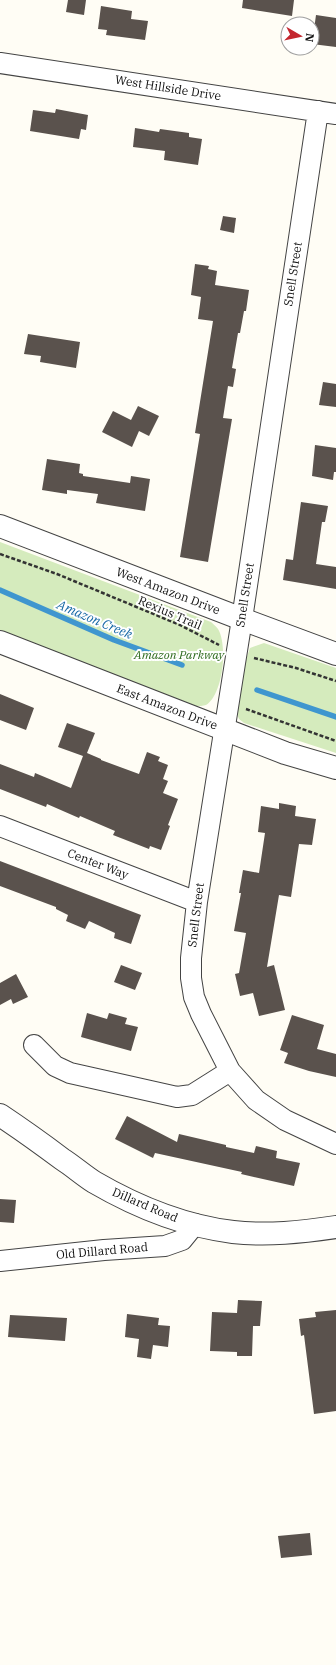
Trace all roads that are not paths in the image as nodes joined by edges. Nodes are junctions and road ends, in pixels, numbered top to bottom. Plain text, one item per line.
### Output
1 (0, 63) edge
2 (327, 113) edge
3 (0, 526) edge
4 (242, 619) junction
5 (0, 642) edge
6 (336, 654) edge
7 (224, 730) junction
8 (336, 768) edge
9 (0, 826) edge
10 (197, 902) junction
11 (34, 1045) dead end
12 (230, 1071) junction
13 (0, 1115) edge
14 (336, 1144) edge
15 (195, 1224) junction
16 (336, 1227) edge
17 (0, 1261) edge

1 - 2 street, West Hillside Drive
2 - 4 street, Snell Street
3 - 4 street, West Amazon Drive
4 - 6 street, West Amazon Drive
4 - 7 street, Snell Street
5 - 7 street, East Amazon Drive
7 - 8 street, East Amazon Drive
7 - 10 street, Snell Street
9 - 10 street, Center Way
10 - 12 street, Snell Street
11 - 12 street
12 - 14 street, Snell Street
13 - 15 street, Dillard Road
15 - 16 street, Dillard Road
15 - 17 street, Old Dillard Road

